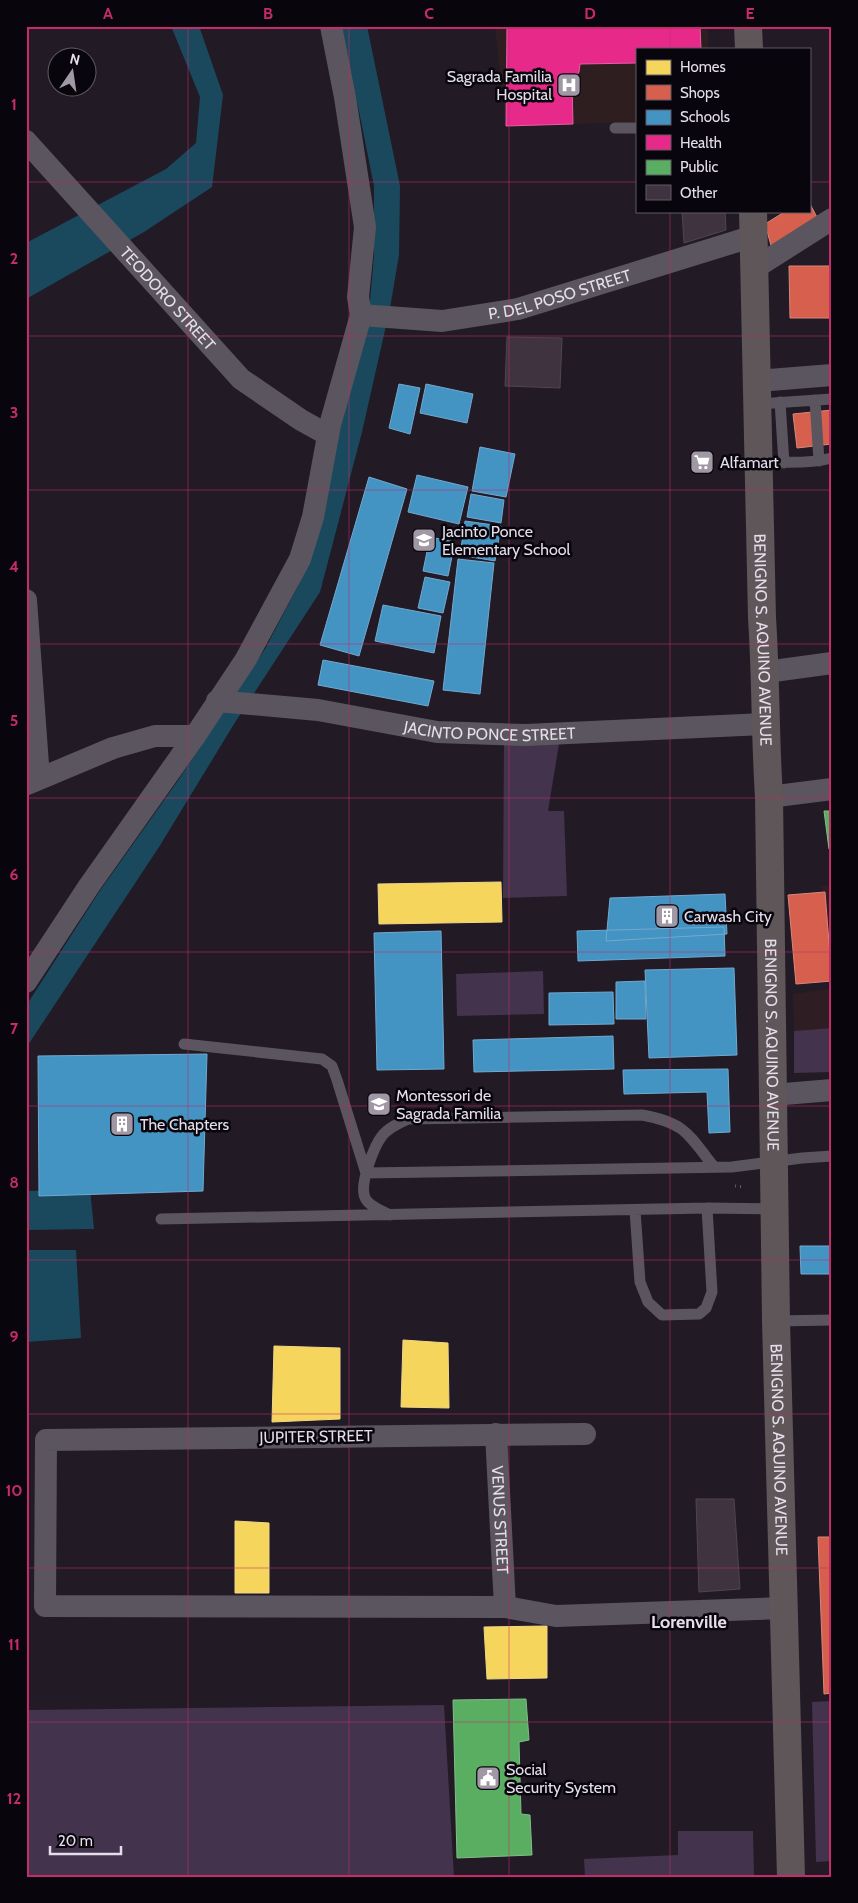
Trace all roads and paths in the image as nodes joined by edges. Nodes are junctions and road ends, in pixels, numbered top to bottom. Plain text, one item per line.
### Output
1 (331, 26) edge
2 (748, 26) edge
3 (749, 48) edge
4 (615, 128) dead end
5 (636, 128) edge
6 (26, 141) edge
7 (832, 219) edge
8 (754, 224) edge
9 (755, 268) junction
10 (361, 315) junction
11 (832, 375) edge
12 (765, 396) junction
13 (832, 399) edge
14 (815, 400) junction
15 (328, 434) junction
16 (832, 458) edge
17 (818, 461) junction
18 (772, 462) junction
19 (26, 600) edge
20 (832, 663) edge
21 (766, 672) junction
22 (217, 701) junction
23 (765, 724) junction
24 (195, 736) junction
25 (33, 781) edge
26 (832, 789) edge
27 (769, 797) junction
28 (26, 982) edge
29 (184, 1044) dead end
30 (832, 1090) edge
31 (772, 1096) junction
32 (832, 1156) edge
33 (776, 1162) junction
34 (714, 1167) junction
35 (366, 1172) junction
36 (707, 1208) junction
37 (775, 1209) junction
38 (635, 1210) junction
39 (391, 1216) junction
40 (161, 1219) dead end
41 (832, 1320) edge
42 (776, 1321) junction
43 (496, 1434) junction
44 (585, 1434) dead end
45 (505, 1607) junction
46 (785, 1608) junction
47 (791, 1877) edge

1 - 10 street
2 - 3 main road
4 - 5 lane
6 - 15 street, TEODORO STREET
7 - 9 street
8 - 9 main road, BENIGNO S. AQUINO AVENUE
8 - 10 street, P. DEL POSO STREET
9 - 12 main road, BENIGNO S. AQUINO AVENUE
10 - 15 street
11 - 12 street
12 - 14 lane
12 - 18 main road, BENIGNO S. AQUINO AVENUE
13 - 14 lane
14 - 17 lane
15 - 22 street
16 - 17 lane
17 - 18 lane
18 - 21 main road, BENIGNO S. AQUINO AVENUE
19 - 25 street
20 - 21 street
21 - 23 main road, BENIGNO S. AQUINO AVENUE
22 - 23 street, JACINTO PONCE STREET
22 - 24 street
23 - 27 main road, BENIGNO S. AQUINO AVENUE
24 - 25 street
24 - 28 street
26 - 27 street
27 - 31 main road, BENIGNO S. AQUINO AVENUE
29 - 35 lane
30 - 31 street
31 - 33 main road, BENIGNO S. AQUINO AVENUE
32 - 33 lane
33 - 34 lane
33 - 37 main road, BENIGNO S. AQUINO AVENUE
34 - 35 lane
34 - 35 lane
35 - 39 lane
36 - 37 lane
36 - 38 lane
36 - 38 lane
37 - 42 main road, BENIGNO S. AQUINO AVENUE
38 - 39 lane
39 - 40 lane
41 - 42 lane
42 - 46 main road, BENIGNO S. AQUINO AVENUE
43 - 44 street, JUPITER STREET
43 - 45 street, VENUS STREET
43 - 45 street, JUPITER STREET
45 - 46 street
46 - 47 main road, BENIGNO S. AQUINO AVENUE

